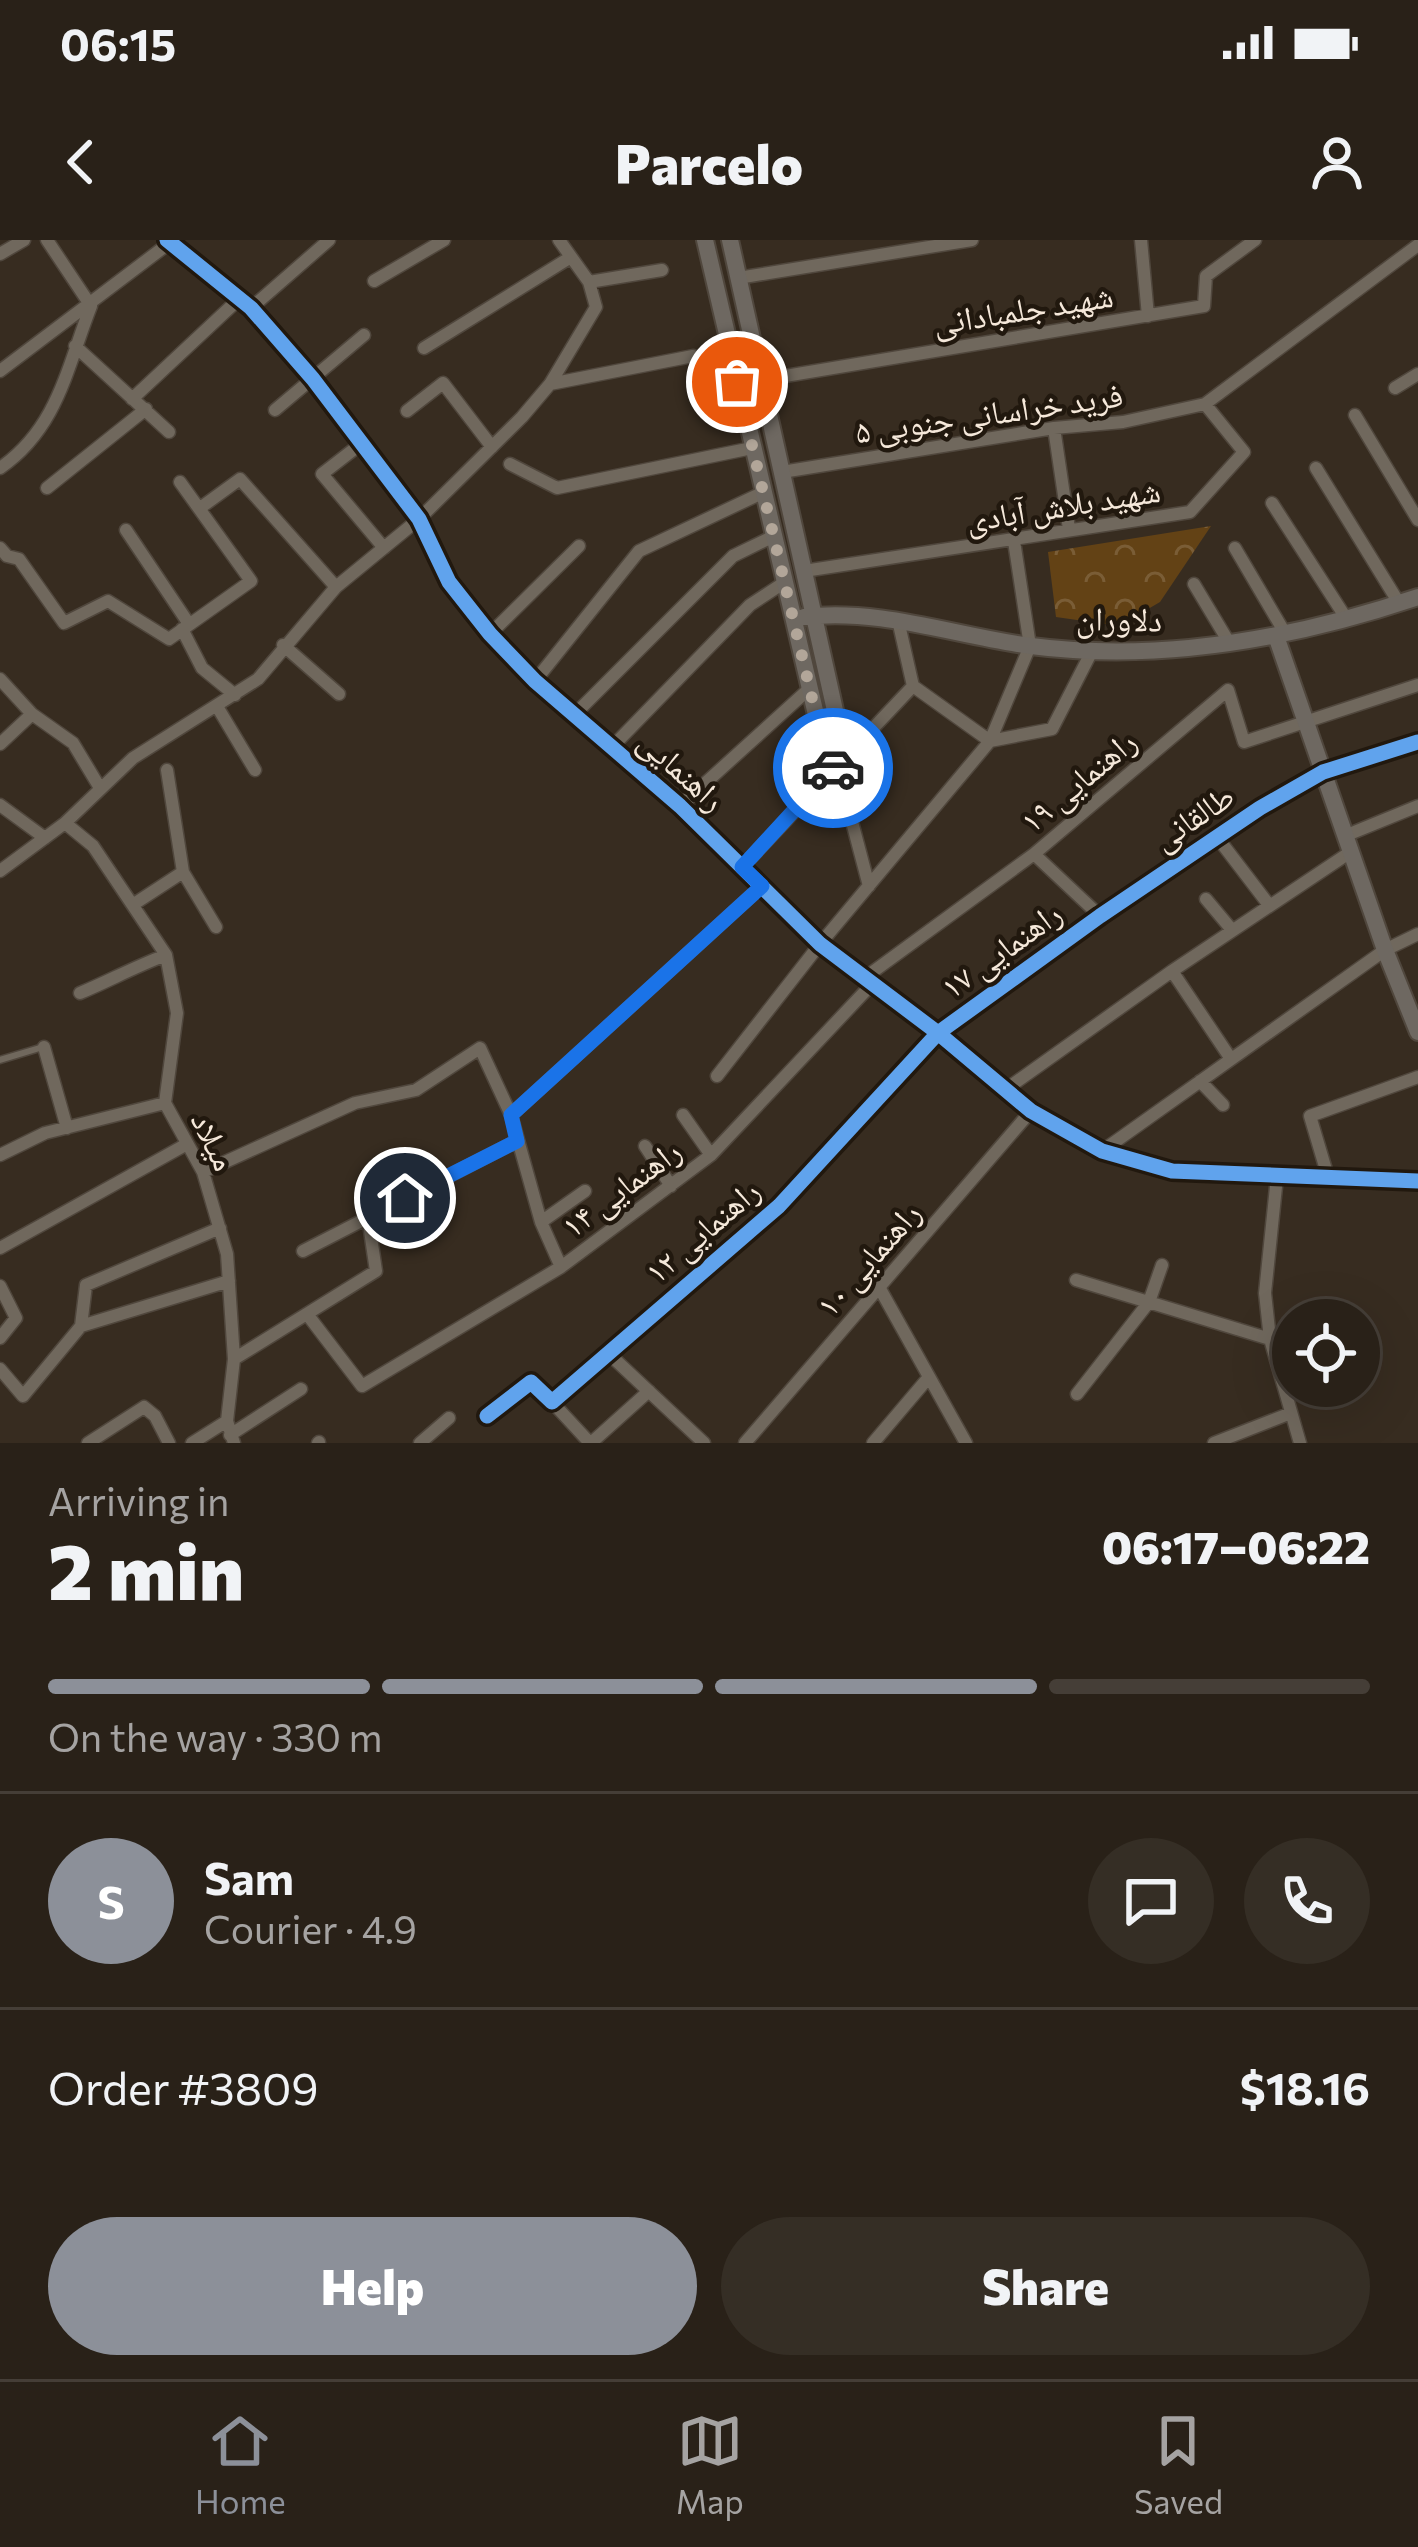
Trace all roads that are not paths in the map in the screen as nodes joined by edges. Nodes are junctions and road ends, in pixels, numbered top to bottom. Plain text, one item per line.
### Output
1 (24, 240) edge
2 (47, 240) edge
3 (328, 240) edge
4 (444, 240) edge
5 (559, 240) edge
6 (705, 240) edge
7 (730, 240) edge
8 (972, 240) edge
9 (1141, 240) edge
10 (1255, 240) edge
11 (170, 241) edge
12 (1418, 245) edge
13 (0, 254) edge
14 (572, 257) junction
15 (662, 270) dead end
16 (738, 278) junction
17 (374, 281) dead end
18 (589, 283) junction
19 (245, 303) junction
20 (92, 306) junction
21 (1148, 316) junction
22 (364, 335) dead end
23 (75, 346) junction
24 (424, 348) dead end
25 (693, 356) dead end
26 (0, 371) edge
27 (1418, 374) edge
28 (314, 379) junction
29 (761, 380) junction
30 (550, 384) junction
31 (1395, 388) dead end
32 (132, 399) junction
33 (1204, 404) junction
34 (146, 410) junction
35 (275, 410) dead end
36 (407, 411) dead end
37 (1355, 416) dead end
38 (1054, 428) junction
39 (169, 432) dead end
40 (362, 443) junction
41 (492, 446) junction
42 (752, 448) junction
43 (510, 464) dead end
44 (0, 468) edge
45 (1316, 468) dead end
46 (782, 472) junction
47 (181, 482) dead end
48 (46, 488) dead end
49 (762, 493) junction
50 (1272, 502) dead end
51 (200, 508) junction
52 (419, 519) junction
53 (1418, 520) edge
54 (126, 530) dead end
55 (1069, 530) junction
56 (772, 537) junction
57 (1014, 541) junction
58 (579, 546) dead end
59 (0, 548) edge
60 (384, 548) junction
61 (1235, 548) dead end
62 (804, 571) junction
63 (782, 584) junction
64 (1194, 584) dead end
65 (335, 587) junction
66 (1418, 597) edge
67 (1400, 603) junction
68 (814, 616) junction
69 (1346, 618) junction
70 (790, 619) junction
71 (898, 620) junction
72 (186, 626) junction
73 (490, 634) junction
74 (1280, 635) junction
75 (1230, 644) junction
76 (283, 645) junction
77 (1030, 646) junction
78 (1094, 650) junction
79 (0, 679) edge
80 (535, 681) junction
81 (1418, 685) edge
82 (913, 686) junction
83 (809, 688) junction
84 (339, 694) dead end
85 (235, 695) junction
86 (218, 708) junction
87 (576, 713) junction
88 (32, 714) junction
89 (825, 720) junction
90 (1306, 723) junction
91 (989, 740) junction
92 (1418, 742) edge
93 (0, 744) edge
94 (612, 747) junction
95 (836, 764) junction
96 (167, 770) dead end
97 (255, 770) dead end
98 (1323, 772) junction
99 (100, 788) junction
100 (0, 806) edge
101 (680, 806) junction
102 (1418, 806) edge
103 (65, 823) junction
104 (1217, 837) junction
105 (45, 838) junction
106 (1350, 843) junction
107 (1034, 854) junction
108 (742, 867) junction
109 (0, 871) edge
110 (183, 872) junction
111 (762, 886) junction
112 (868, 886) junction
113 (1206, 899) dead end
114 (134, 904) junction
115 (1268, 905) junction
116 (1100, 916) junction
117 (216, 927) dead end
118 (1232, 930) junction
119 (1418, 934) edge
120 (820, 944) junction
121 (1384, 950) junction
122 (166, 955) junction
123 (1172, 971) junction
124 (868, 981) junction
125 (80, 993) dead end
126 (1418, 1032) edge
127 (938, 1033) junction
128 (44, 1047) joint
129 (1231, 1059) junction
130 (0, 1060) edge
131 (717, 1076) dead end
132 (1418, 1077) edge
133 (1200, 1081) junction
134 (1006, 1090) junction
135 (165, 1103) junction
136 (1223, 1105) dead end
137 (1030, 1111) junction
138 (511, 1115) junction
139 (682, 1115) dead end
140 (67, 1128) junction
141 (517, 1141) junction
142 (187, 1144) junction
143 (644, 1147) dead end
144 (1102, 1151) junction
145 (0, 1155) edge
146 (711, 1155) junction
147 (203, 1172) junction
148 (1277, 1177) junction
149 (1329, 1180) junction
150 (1418, 1181) edge
151 (671, 1186) junction
152 (585, 1191) dead end
153 (368, 1217) junction
154 (541, 1222) junction
155 (220, 1228) junction
156 (0, 1248) edge
157 (303, 1251) dead end
158 (1162, 1265) dead end
159 (561, 1267) junction
160 (1076, 1280) dead end
161 (229, 1281) junction
162 (0, 1286) edge
163 (879, 1287) junction
164 (1149, 1302) junction
165 (307, 1314) junction
166 (81, 1326) junction
167 (0, 1338) edge
168 (1270, 1339) junction
169 (608, 1352) junction
170 (234, 1359) junction
171 (0, 1370) edge
172 (928, 1376) junction
173 (301, 1389) dead end
174 (649, 1390) junction
175 (1077, 1394) dead end
176 (551, 1402) junction
177 (1291, 1413) junction
178 (488, 1416) dead end
179 (449, 1418) dead end
180 (230, 1433) edge
181 (88, 1443) edge
182 (169, 1443) edge
183 (192, 1443) edge
184 (420, 1443) edge
185 (590, 1443) edge
186 (704, 1443) edge
187 (746, 1443) edge
188 (873, 1443) edge
189 (965, 1443) edge
190 (1214, 1443) edge
191 (1300, 1443) edge

1 - 13 street
2 - 20 street
3 - 19 street
4 - 17 street
5 - 14 street
6 - 42 street
7 - 16 street
8 - 16 street
9 - 21 street
10 - 21 street, شهید جلمبادانی
11 - 19 street, راهنمایی
11 - 20 street
12 - 33 street
14 - 18 street
14 - 24 street
15 - 18 street
16 - 29 street
18 - 30 street
19 - 28 street, راهنمایی
19 - 32 street
20 - 23 street
20 - 26 street
21 - 29 street, شهید جلمبادانی
22 - 28 street
23 - 32 street
23 - 44 street
25 - 30 street
27 - 31 street
28 - 35 street
28 - 40 street, راهنمایی
29 - 46 street
30 - 41 street
32 - 34 street
33 - 38 street, فرید خراسانی جنوبی ۵
33 - 55 street, شهید بلاش آبادی
34 - 39 street
34 - 48 street
36 - 41 street
37 - 53 street
38 - 46 street, فرید خراسانی جنوبی ۵
38 - 55 street
40 - 52 street, راهنمایی
40 - 60 street
41 - 52 street
42 - 43 street
42 - 49 street
45 - 67 street
46 - 62 street
47 - 51 street
49 - 56 street
49 - 80 street
50 - 69 street
51 - 65 street
51 - 72 street
52 - 60 street
52 - 73 street, راهنمایی
54 - 72 street
55 - 57 street, شهید بلاش آبادی
56 - 63 street
56 - 87 street
57 - 62 street, شهید بلاش آبادی
57 - 77 street
58 - 73 street
59 - 72 street
60 - 65 street
61 - 74 street
62 - 68 street
63 - 70 street
63 - 94 street
64 - 75 street
65 - 76 street
66 - 67 street, دلاوران
67 - 69 street, دلاوران
68 - 70 street, دلاوران
68 - 71 street, دلاوران
68 - 89 street
69 - 74 street, دلاوران
70 - 83 street
71 - 77 street, دلاوران
71 - 82 street
72 - 85 street
73 - 80 street, راهنمایی
74 - 75 street, دلاوران
74 - 90 street
75 - 78 street, دلاوران
76 - 84 street
76 - 85 street
77 - 78 street, دلاوران
77 - 91 street
78 - 91 street
79 - 88 street
80 - 87 street, راهنمایی
81 - 90 street
82 - 91 street
82 - 95 street
83 - 89 street
83 - 101 street
85 - 86 street
86 - 97 street
86 - 99 street
87 - 94 street, راهنمایی
88 - 93 street
88 - 99 street
89 - 95 street
90 - 98 street
90 - 107 street, راهنمایی ۱۹
91 - 112 street
92 - 98 street, طالقانی
94 - 101 street, راهنمایی
95 - 108 street
95 - 112 street
96 - 110 street
98 - 104 street, طالقانی
98 - 106 street
99 - 103 street
100 - 105 street
101 - 108 street, راهنمایی
102 - 106 street
103 - 105 street
103 - 114 street, میلاد
104 - 115 street
104 - 116 street, طالقانی
105 - 109 street
106 - 115 street
106 - 121 street
107 - 116 street
107 - 124 street, راهنمایی ۱۹
108 - 111 street, راهنمایی
110 - 114 street
110 - 117 street
111 - 120 street, راهنمایی
111 - 138 street
112 - 120 street
113 - 118 street
114 - 122 street, میلاد
115 - 118 street
116 - 127 street, راهنمایی ۱۷
118 - 123 street
119 - 121 street
120 - 124 street, راهنمایی
120 - 131 street
121 - 126 street
121 - 129 street
122 - 125 street
122 - 135 street, میلاد
123 - 129 street
123 - 134 street
124 - 127 street, راهنمایی
124 - 146 street, راهنمایی ۱۴
127 - 134 street, راهنمایی
127 - 169 street, راهنمایی ۱۲
128 - 130 lane
128 - 140 street
129 - 133 street
132 - 149 street
133 - 136 street
133 - 144 street
134 - 137 street, راهنمایی
135 - 140 street
135 - 142 street, میلاد
137 - 144 street, راهنمایی
137 - 163 street, راهنمایی ۱۰
138 - 141 street
138 - 147 street
139 - 146 street
140 - 145 street
141 - 153 street
141 - 154 street
142 - 147 street, میلاد
142 - 156 street
143 - 151 street
144 - 148 street, راهنمایی
146 - 151 street, راهنمایی ۱۴
147 - 155 street, میلاد
148 - 149 street, راهنمایی
148 - 168 street
149 - 150 street, راهنمایی
151 - 159 street, راهنمایی ۱۴
152 - 154 street
153 - 157 street
153 - 165 street
154 - 159 street
155 - 161 street, میلاد
155 - 166 street
158 - 164 street
159 - 165 street, راهنمایی ۱۴
160 - 164 street
161 - 166 street
161 - 170 street, میلاد
162 - 167 street
163 - 172 street
163 - 187 street, راهنمایی ۱۰
164 - 168 street
164 - 175 street
165 - 170 street
166 - 171 street
168 - 177 street
169 - 174 street
169 - 176 street, راهنمایی ۱۲
170 - 180 street, میلاد
172 - 188 street
172 - 189 street
173 - 180 street
174 - 185 street
174 - 186 street
176 - 178 street
176 - 185 street
177 - 190 street
177 - 191 street
179 - 184 street
180 - 183 street
181 - 182 street

